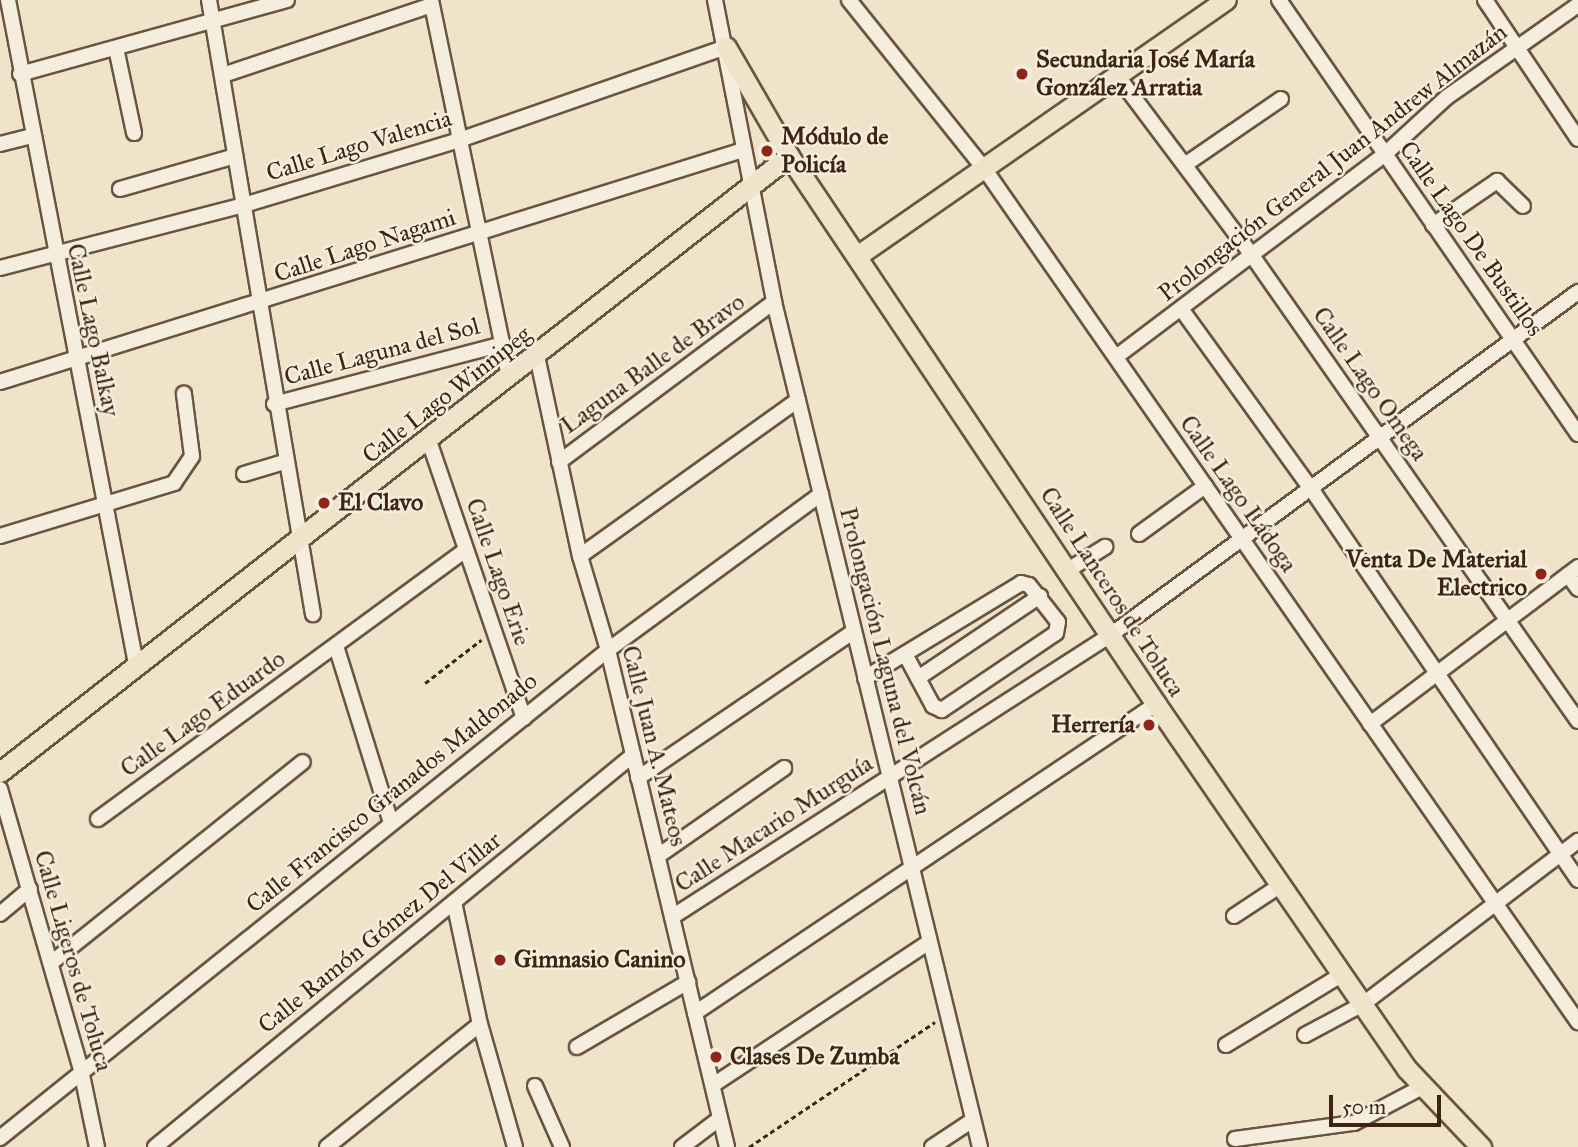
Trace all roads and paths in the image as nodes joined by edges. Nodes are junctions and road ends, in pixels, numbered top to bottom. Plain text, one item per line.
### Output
1 (8, 0) edge
2 (209, 0) edge
3 (287, 0) edge
4 (715, 0) edge
5 (849, 0) edge
6 (1279, 0) edge
7 (1485, 0) edge
8 (431, 3) edge
9 (1216, 3) edge
10 (1578, 5) edge
11 (213, 19) junction
12 (726, 47) junction
13 (116, 48) junction
14 (1517, 48) junction
15 (20, 74) junction
16 (223, 75) junction
17 (1119, 78) junction
18 (1281, 99) dead end
19 (134, 133) dead end
20 (32, 136) junction
21 (1578, 139) edge
22 (459, 140) junction
23 (0, 144) edge
24 (743, 150) junction
25 (1385, 154) junction
26 (235, 156) junction
27 (789, 156) junction
28 (1186, 164) junction
29 (986, 171) junction
30 (749, 185) junction
31 (120, 189) dead end
32 (244, 205) junction
33 (1523, 206) dead end
34 (1433, 225) junction
35 (481, 234) junction
36 (1251, 254) junction
37 (54, 255) junction
38 (857, 256) junction
39 (0, 268) edge
40 (1577, 296) edge
41 (774, 302) junction
42 (257, 304) junction
43 (1182, 310) junction
44 (1513, 340) junction
45 (503, 344) junction
46 (537, 356) junction
47 (1115, 357) junction
48 (76, 359) junction
49 (509, 379) junction
50 (0, 382) edge
51 (184, 394) dead end
52 (798, 400) junction
53 (274, 404) junction
54 (1578, 434) edge
55 (1381, 439) junction
56 (429, 440) junction
57 (284, 462) junction
58 (559, 462) junction
59 (243, 474) dead end
60 (1205, 486) junction
61 (1312, 490) junction
62 (821, 494) junction
63 (108, 506) junction
64 (1139, 534) dead end
65 (0, 536) edge
66 (1243, 541) junction
67 (297, 542) junction
68 (1105, 547) dead end
69 (466, 550) junction
70 (580, 556) junction
71 (1068, 570) junction
72 (1573, 571) edge
73 (1578, 589) edge
74 (1040, 596) junction
75 (313, 614) dead end
76 (1507, 620) junction
77 (495, 629) junction
78 (854, 631) junction
79 (1112, 634) junction
80 (335, 646) junction
81 (608, 650) junction
82 (905, 654) junction
83 (137, 669) junction
84 (1437, 673) junction
85 (865, 678) junction
86 (918, 678) junction
87 (425, 683) dead end
88 (1156, 704) junction
89 (524, 718) junction
90 (1578, 721) edge
91 (1370, 724) junction
92 (633, 755) junction
93 (303, 762) dead end
94 (784, 768) dead end
95 (0, 772) edge
96 (890, 776) junction
97 (638, 778) junction
98 (0, 789) edge
99 (98, 819) dead end
100 (391, 823) junction
101 (1578, 841) edge
102 (1560, 854) junction
103 (657, 856) junction
104 (911, 867) junction
105 (1578, 880) edge
106 (1281, 885) junction
107 (30, 889) junction
108 (454, 902) junction
109 (1495, 903) junction
110 (0, 914) edge
111 (1234, 916) dead end
112 (672, 917) junction
113 (929, 942) junction
114 (51, 963) junction
115 (1343, 974) junction
116 (688, 982) junction
117 (1363, 1004) junction
118 (695, 1013) junction
119 (947, 1014) junction
120 (1578, 1022) edge
121 (480, 1024) junction
122 (1305, 1035) dead end
123 (1226, 1045) dead end
124 (578, 1047) dead end
125 (81, 1070) junction
126 (535, 1086) dead end
127 (713, 1086) junction
128 (1422, 1087) junction
129 (719, 1119) junction
130 (973, 1120) junction
131 (0, 1138) edge
132 (1235, 1139) dead end
133 (513, 1146) edge
134 (97, 1147) edge
135 (155, 1147) edge
136 (327, 1147) edge
137 (562, 1147) edge
138 (682, 1147) edge
139 (727, 1147) edge
140 (749, 1147) edge
141 (932, 1147) edge
142 (980, 1147) edge
143 (1481, 1147) edge

1 - 15 street, Calle Lago Balkay
2 - 11 street
3 - 11 street
4 - 12 street, Prolongación Laguna del Volcán
5 - 29 street, Calle Lago Ládoga
6 - 25 street, Calle Lago De Bustillos
7 - 14 street
8 - 16 street
8 - 22 street
9 - 17 main road
10 - 14 street, Prolongación General Juan Andrew Almazán
11 - 13 street
11 - 16 street
12 - 22 street, Calle Lago Valencia
12 - 24 street, Prolongación Laguna del Volcán
12 - 27 main road, Calle Lanceros de Toluca
13 - 15 street
13 - 19 street
14 - 21 street
14 - 25 street, Prolongación General Juan Andrew Almazán
15 - 20 street, Calle Lago Balkay
16 - 26 street
17 - 28 street, Calle Lago Omega
17 - 29 main road
18 - 28 street
20 - 23 street
20 - 37 street, Calle Lago Balkay
22 - 32 street, Calle Lago Valencia
22 - 35 street
24 - 30 street, Prolongación Laguna del Volcán
24 - 35 street, Calle Lago Nagami
25 - 34 street, Calle Lago De Bustillos
25 - 36 street, Prolongación General Juan Andrew Almazán
26 - 31 street
26 - 32 street
27 - 30 main road, Calle Lago Winnipeg
27 - 38 main road, Calle Lanceros de Toluca
28 - 36 street, Calle Lago Omega
29 - 38 main road
29 - 47 street, Calle Lago Ládoga
30 - 41 street, Prolongación Laguna del Volcán
30 - 46 main road, Calle Lago Winnipeg
32 - 37 street, Calle Lago Valencia
32 - 42 street
33 - 34 street
34 - 44 street, Calle Lago De Bustillos
35 - 42 street, Calle Lago Nagami
35 - 45 street
36 - 43 street, Prolongación General Juan Andrew Almazán
36 - 55 street, Calle Lago Omega
37 - 39 street, Calle Lago Valencia
37 - 48 street, Calle Lago Balkay
38 - 71 main road, Calle Lanceros de Toluca
40 - 44 street, Calle Macario Murguía
41 - 52 street, Prolongación Laguna del Volcán
41 - 58 street, Laguna Balle de Bravo
42 - 48 street, Calle Lago Nagami
42 - 53 street
43 - 47 street, Prolongación General Juan Andrew Almazán
43 - 61 street
44 - 54 street, Calle Lago De Bustillos
44 - 55 street, Calle Macario Murguía
45 - 49 street
45 - 53 street, Calle Laguna del Sol
46 - 49 main road, Calle Lago Winnipeg
46 - 58 street, Calle Juan A. Mateos
47 - 60 street, Calle Lago Ládoga
48 - 50 street, Calle Lago Nagami
48 - 63 street, Calle Lago Balkay
49 - 56 main road, Calle Lago Winnipeg
51 - 63 street
52 - 62 street, Prolongación Laguna del Volcán
52 - 70 street
53 - 57 street
55 - 61 street, Calle Macario Murguía
55 - 76 street, Calle Lago Omega
56 - 67 main road, Calle Lago Winnipeg
56 - 69 street, Calle Lago Erie
57 - 59 street
57 - 67 street
58 - 70 street, Calle Juan A. Mateos
60 - 64 street
60 - 66 street, Calle Lago Ládoga
61 - 66 street, Calle Macario Murguía
61 - 84 street
62 - 78 street, Prolongación Laguna del Volcán
62 - 81 street, Calle Francisco Granados Maldonado
63 - 65 street
63 - 83 street, Calle Lago Balkay
66 - 79 street, Calle Macario Murguía
66 - 91 street, Calle Lago Ládoga
67 - 75 street
67 - 83 main road, Calle Lago Winnipeg
68 - 71 street
69 - 77 street, Calle Lago Erie
69 - 80 street, Calle Lago Eduardo
70 - 81 street, Calle Juan A. Mateos
71 - 79 main road, Calle Lanceros de Toluca
72 - 73 street
72 - 76 street
74 - 82 street
74 - 86 street
74 - 86 street
76 - 84 street
76 - 90 street, Calle Lago Omega
77 - 87 path
77 - 89 street, Calle Lago Erie
78 - 85 street, Prolongación Laguna del Volcán
78 - 97 street
79 - 88 main road, Calle Lanceros de Toluca
79 - 96 street, Calle Macario Murguía
80 - 99 street, Calle Lago Eduardo
80 - 100 street
81 - 89 street, Calle Francisco Granados Maldonado
81 - 92 street, Calle Juan A. Mateos
82 - 85 street
82 - 86 street
83 - 95 main road, Calle Lago Winnipeg
84 - 91 street
84 - 102 street
85 - 96 street, Prolongación Laguna del Volcán
88 - 104 street
88 - 106 main road, Calle Lanceros de Toluca
89 - 100 street, Calle Francisco Granados Maldonado
91 - 109 street, Calle Lago Ládoga
92 - 97 street, Calle Juan A. Mateos
92 - 108 street, Calle Ramón Gómez Del Villar
93 - 114 street
94 - 103 street
96 - 104 street, Prolongación Laguna del Volcán
96 - 112 street, Calle Macario Murguía
97 - 103 street, Calle Juan A. Mateos
98 - 107 street, Calle Ligeros de Toluca
100 - 125 street, Calle Francisco Granados Maldonado
101 - 102 street
102 - 105 street
102 - 109 street
103 - 112 street, Calle Juan A. Mateos
104 - 113 street, Prolongación Laguna del Volcán
104 - 118 street
106 - 111 street
106 - 115 main road, Calle Lanceros de Toluca
107 - 110 street
107 - 114 street, Calle Ligeros de Toluca
108 - 121 street
108 - 135 street, Calle Ramón Gómez Del Villar
109 - 117 street
109 - 120 street, Calle Lago Ládoga
112 - 116 street, Calle Juan A. Mateos
113 - 119 street, Prolongación Laguna del Volcán
113 - 127 street
114 - 125 street, Calle Ligeros de Toluca
115 - 117 main road, Calle Lanceros de Toluca
115 - 123 street
116 - 118 street, Calle Juan A. Mateos
116 - 124 street
117 - 122 street
117 - 128 main road, Calle Lanceros de Toluca
118 - 127 street, Calle Juan A. Mateos
119 - 130 street, Prolongación Laguna del Volcán
119 - 140 path
121 - 133 street
121 - 136 street
125 - 131 street, Calle Francisco Granados Maldonado
125 - 134 street, Calle Ligeros de Toluca
126 - 137 street
127 - 129 street, Calle Juan A. Mateos
128 - 132 street
128 - 143 main road, Calle Lanceros de Toluca
129 - 138 street
129 - 139 street, Calle Juan A. Mateos
130 - 141 street
130 - 142 street, Prolongación Laguna del Volcán

